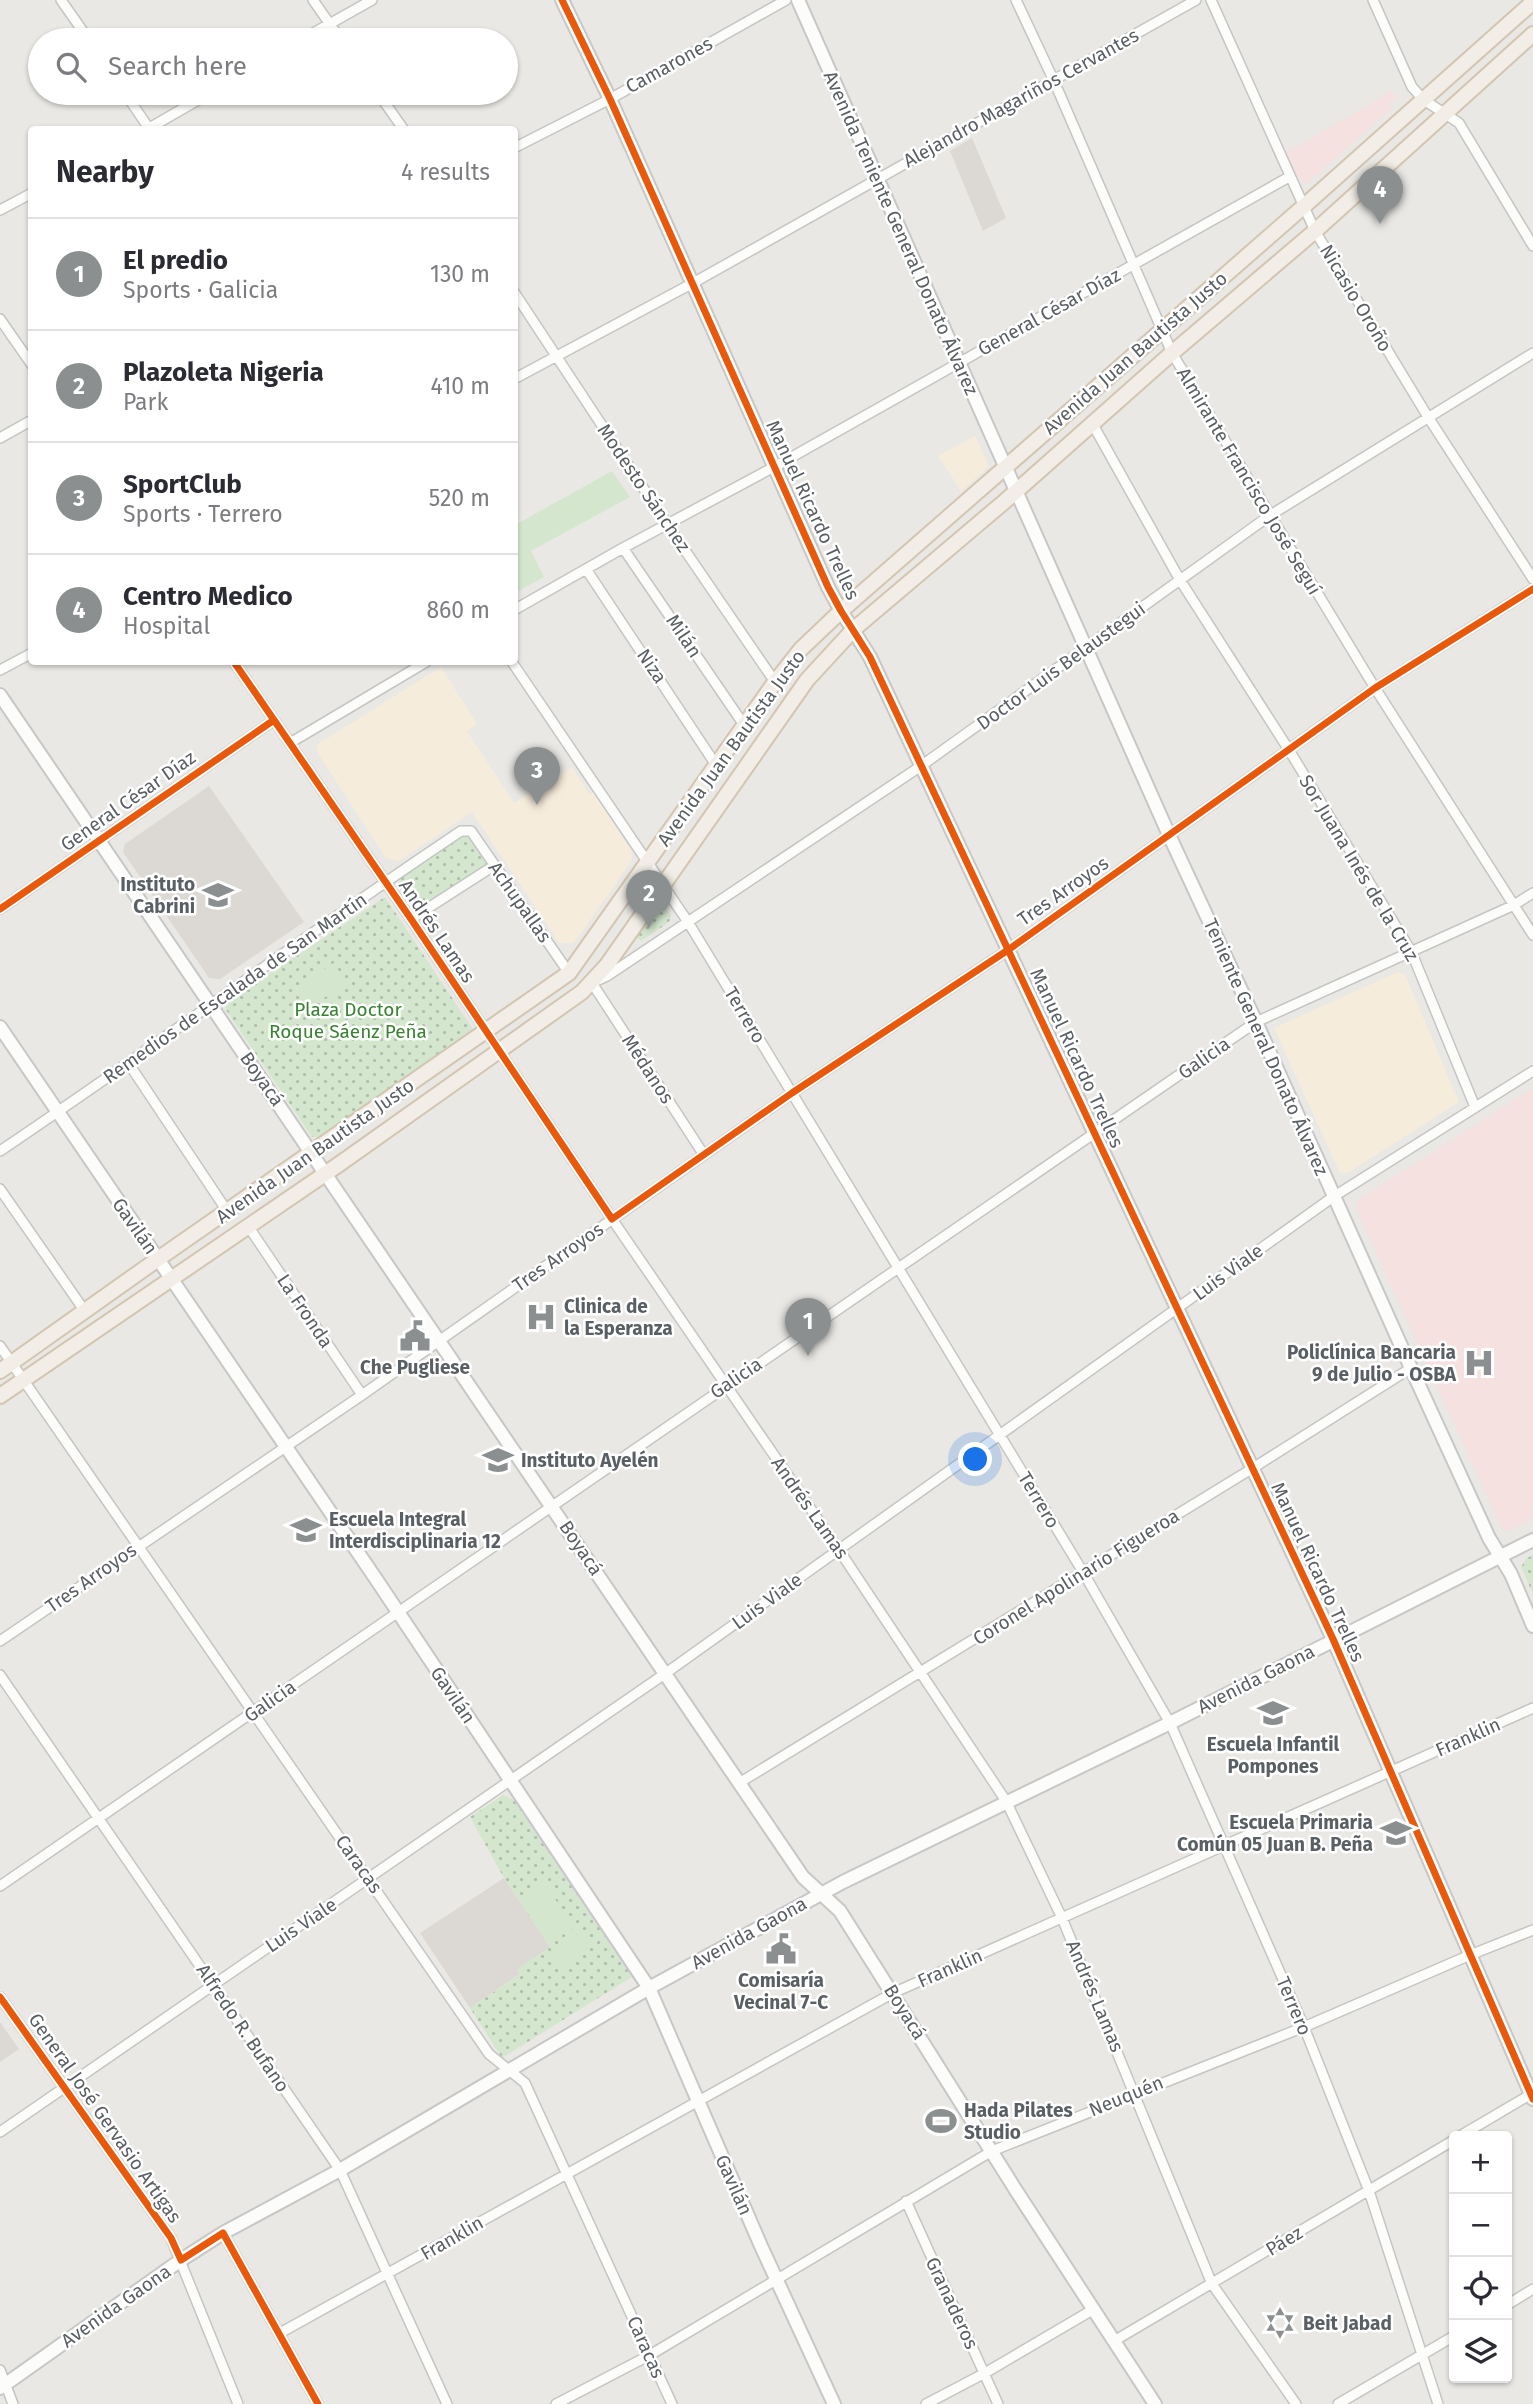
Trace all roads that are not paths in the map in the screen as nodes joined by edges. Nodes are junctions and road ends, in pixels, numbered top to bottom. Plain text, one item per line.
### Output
1 (61, 0) edge
2 (313, 0) edge
3 (372, 0) edge
4 (562, 0) edge
5 (786, 0) edge
6 (798, 0) edge
7 (1016, 0) edge
8 (1196, 0) edge
9 (1211, 0) edge
10 (1373, 0) edge
11 (1533, 2) edge
12 (329, 24) junction
13 (81, 28) edge
14 (322, 28) edge
15 (332, 28) edge
16 (1533, 34) edge
17 (1054, 81) junction
18 (610, 99) junction
19 (1424, 100) junction
20 (133, 105) edge
21 (189, 105) edge
22 (386, 105) edge
23 (1447, 114) junction
24 (146, 126) edge
25 (153, 126) edge
26 (401, 126) edge
27 (518, 146) edge
28 (878, 177) junction
29 (1289, 177) junction
30 (28, 195) edge
31 (1303, 207) junction
32 (0, 210) edge
33 (1315, 231) junction
34 (1533, 246) edge
35 (1133, 267) junction
36 (693, 283) junction
37 (518, 298) edge
38 (0, 318) edge
39 (1162, 330) junction
40 (1172, 353) junction
41 (1533, 353) edge
42 (556, 355) junction
43 (28, 359) edge
44 (958, 362) junction
45 (518, 377) edge
46 (1428, 417) junction
47 (28, 422) edge
48 (1092, 423) junction
49 (0, 438) edge
50 (775, 467) junction
51 (1004, 467) junction
52 (1016, 492) junction
53 (1269, 516) junction
54 (667, 524) junction
55 (624, 548) junction
56 (586, 569) junction
57 (1533, 579) edge
58 (1180, 580) junction
59 (1533, 589) edge
60 (518, 608) edge
61 (841, 611) junction
62 (854, 629) junction
63 (1087, 648) junction
64 (28, 655) edge
65 (235, 665) edge
66 (421, 665) edge
67 (514, 665) edge
68 (0, 670) edge
69 (775, 682) junction
70 (1375, 688) junction
71 (0, 695) edge
72 (274, 720) junction
73 (744, 725) junction
74 (290, 743) junction
75 (1289, 750) junction
76 (716, 765) junction
77 (921, 766) junction
78 (471, 831) joint
79 (1170, 835) junction
80 (100, 840) junction
81 (648, 864) junction
82 (495, 865) junction
83 (386, 881) junction
84 (663, 884) junction
85 (1533, 893) edge
86 (1514, 905) junction
87 (0, 909) edge
88 (411, 919) junction
89 (688, 922) junction
90 (1533, 935) edge
91 (1008, 950) junction
92 (1411, 951) junction
93 (569, 973) junction
94 (592, 983) junction
95 (211, 1004) junction
96 (1256, 1022) junction
97 (0, 1027) edge
98 (486, 1032) junction
99 (499, 1051) junction
100 (129, 1064) junction
101 (1533, 1071) edge
102 (792, 1093) junction
103 (1475, 1107) junction
104 (58, 1113) junction
105 (1095, 1134) junction
106 (0, 1151) edge
107 (312, 1152) junction
108 (704, 1156) junction
109 (326, 1173) junction
110 (0, 1189) edge
111 (1333, 1197) junction
112 (227, 1212) junction
113 (612, 1219) junction
114 (248, 1226) junction
115 (158, 1259) junction
116 (897, 1268) junction
117 (171, 1279) junction
118 (1177, 1308) junction
119 (84, 1310) junction
120 (440, 1340) junction
121 (0, 1346) edge
122 (6, 1367) edge
123 (1410, 1368) junction
124 (23, 1380) junction
125 (725, 1386) junction
126 (362, 1395) junction
127 (0, 1396) edge
128 (999, 1435) junction
129 (286, 1447) junction
130 (1253, 1468) junction
131 (552, 1505) junction
132 (1533, 1540) edge
133 (138, 1546) junction
134 (839, 1550) junction
135 (1500, 1557) junction
136 (1083, 1572) junction
137 (398, 1612) junction
138 (1533, 1626) edge
139 (1333, 1639) junction
140 (0, 1641) edge
141 (666, 1673) junction
142 (919, 1673) junction
143 (0, 1675) edge
144 (1533, 1708) edge
145 (253, 1712) junction
146 (1170, 1723) junction
147 (1390, 1772) junction
148 (510, 1781) junction
149 (740, 1783) junction
150 (1006, 1801) junction
151 (99, 1819) junction
152 (1224, 1846) junction
153 (369, 1878) junction
154 (0, 1886) edge
155 (821, 1893) junction
156 (1062, 1917) junction
157 (1533, 1930) edge
158 (1470, 1955) junction
159 (213, 1984) junction
160 (649, 1988) junction
161 (893, 1993) junction
162 (0, 1997) edge
163 (1304, 2027) junction
164 (510, 2069) junction
165 (65, 2087) junction
166 (1135, 2092) junction
167 (1532, 2095) edge
168 (697, 2101) junction
169 (1469, 2131) edge
170 (0, 2132) edge
171 (1449, 2143) edge
172 (992, 2151) junction
173 (340, 2170) junction
174 (567, 2172) junction
175 (1369, 2191) junction
176 (906, 2201) junction
177 (223, 2233) junction
178 (181, 2260) junction
179 (389, 2274) junction
180 (777, 2277) junction
181 (1212, 2284) junction
182 (1533, 2290) edge
183 (1512, 2302) edge
184 (1094, 2309) junction
185 (279, 2333) junction
186 (1449, 2339) edge
187 (1114, 2341) junction
188 (650, 2355) junction
189 (1421, 2355) junction
190 (0, 2370) edge
191 (985, 2374) junction
192 (3, 2387) edge
193 (13, 2404) edge
194 (238, 2404) edge
195 (318, 2404) edge
196 (447, 2404) edge
197 (556, 2404) edge
198 (672, 2404) edge
199 (834, 2404) edge
200 (926, 2404) edge
201 (998, 2404) edge
202 (1155, 2404) edge
203 (1296, 2404) edge
204 (1338, 2404) edge
205 (1438, 2404) edge

1 - 13 street
2 - 12 street
3 - 12 street
4 - 18 street, Manuel Ricardo Trelles
5 - 18 street, Camarones
6 - 28 street, Avenida Teniente General Donato Álvarez
7 - 17 street, Almirante Francisco José Seguí
8 - 17 street, Alejandro Magariños Cervantes
9 - 29 street, Nicasio Oroño
10 - 19 street
11 - 19 main road, Avenida Juan Bautista Justo
12 - 14 street
12 - 15 street
16 - 23 main road, Avenida Juan Bautista Justo
17 - 28 street, Alejandro Magariños Cervantes
17 - 35 street, Almirante Francisco José Seguí
18 - 27 street, Camarones
18 - 36 street, Manuel Ricardo Trelles
19 - 23 street
19 - 31 main road, Avenida Juan Bautista Justo
20 - 24 street
21 - 25 street
22 - 26 street
23 - 33 main road, Avenida Juan Bautista Justo
23 - 34 street
28 - 36 street, Alejandro Magariños Cervantes
28 - 44 street, Avenida Teniente General Donato Álvarez
29 - 31 street, Nicasio Oroño
29 - 35 street, General César Díaz
30 - 32 street
31 - 33 street, Nicasio Oroño
31 - 39 main road, Avenida Juan Bautista Justo
33 - 40 main road, Avenida Juan Bautista Justo
33 - 46 street, Nicasio Oroño
35 - 39 street, Almirante Francisco José Seguí
35 - 44 street, General César Díaz
36 - 42 street, Alejandro Magariños Cervantes
36 - 50 street, Manuel Ricardo Trelles
37 - 42 street, Modesto Sánchez
38 - 43 street
39 - 40 street, Almirante Francisco José Seguí
39 - 51 main road, Avenida Juan Bautista Justo
40 - 48 main road, Avenida Juan Bautista Justo
40 - 53 street, Almirante Francisco José Seguí
41 - 46 street, Doctor Luis Belaustegui
42 - 45 street, Alejandro Magariños Cervantes
42 - 54 street, Modesto Sánchez
44 - 50 street, General César Díaz
44 - 51 street, Avenida Teniente General Donato Álvarez
46 - 53 street, Doctor Luis Belaustegui
46 - 57 street, Nicasio Oroño
47 - 49 street
48 - 52 main road, Avenida Juan Bautista Justo
48 - 58 street, Sor Juana Inés de la Cruz
50 - 54 street, General César Díaz
50 - 61 street, Manuel Ricardo Trelles
51 - 52 street, Teniente General Donato Álvarez
51 - 61 main road, Avenida Juan Bautista Justo
52 - 62 main road, Avenida Juan Bautista Justo
52 - 63 street, Teniente General Donato Álvarez
53 - 58 street, Doctor Luis Belaustegui
53 - 70 street, Almirante Francisco José Seguí
54 - 55 street, General César Díaz
54 - 69 street, Modesto Sánchez
55 - 56 street, General César Díaz
55 - 73 street, Milán
56 - 60 street, General César Díaz
56 - 76 street, Niza
58 - 63 street, Doctor Luis Belaustegui
58 - 75 street, Sor Juana Inés de la Cruz
59 - 70 street, Tres Arroyos
61 - 62 street, Manuel Ricardo Trelles
61 - 69 main road, Avenida Juan Bautista Justo
62 - 77 street, Manuel Ricardo Trelles
62 - 84 main road, Avenida Juan Bautista Justo
63 - 77 street, Doctor Luis Belaustegui
63 - 79 street, Teniente General Donato Álvarez
64 - 68 street
65 - 72 street, Andrés Lamas
66 - 74 street
67 - 81 street, Terrero
69 - 73 main road, Avenida Juan Bautista Justo
70 - 75 street, Tres Arroyos
70 - 86 street, Almirante Francisco José Seguí
71 - 80 street, Boyacá
72 - 74 street, Andrés Lamas
72 - 80 street, General César Díaz
73 - 76 main road, Avenida Juan Bautista Justo
74 - 83 street, Andrés Lamas
75 - 79 street, Tres Arroyos
75 - 92 street, Sor Juana Inés de la Cruz
76 - 81 main road, Avenida Juan Bautista Justo
77 - 89 street, Doctor Luis Belaustegui
77 - 91 street, Manuel Ricardo Trelles
78 - 82 street, Achupallas
78 - 83 street, Remedios de Escalada de San Martín
79 - 91 street, Tres Arroyos
79 - 96 street, Teniente General Donato Álvarez
80 - 87 street, General César Díaz
80 - 95 street, Boyacá
81 - 84 street, Terrero
81 - 93 main road, Avenida Juan Bautista Justo
82 - 88 street
82 - 93 street, Achupallas
83 - 88 street, Andrés Lamas
83 - 95 street, Remedios de Escalada de San Martín
84 - 89 street, Terrero
84 - 94 main road, Avenida Juan Bautista Justo
85 - 86 street, Galicia
86 - 90 street, Almirante Francisco José Seguí
86 - 92 street, Galicia
88 - 98 street, Andrés Lamas
89 - 94 street, Doctor Luis Belaustegui
89 - 102 street, Terrero
91 - 102 street, Tres Arroyos
91 - 105 street, Manuel Ricardo Trelles
92 - 96 street, Galicia
92 - 103 street, Sor Juana Inés de la Cruz
93 - 98 main road, Avenida Juan Bautista Justo
94 - 99 main road, Avenida Juan Bautista Justo
94 - 108 street, Médanos
95 - 100 street, Remedios de Escalada de San Martín
95 - 107 street, Boyacá
96 - 105 street, Galicia
96 - 111 street, Teniente General Donato Álvarez
97 - 104 street, Gavilán
98 - 99 street, Andrés Lamas
98 - 107 main road, Avenida Juan Bautista Justo
99 - 109 main road, Avenida Juan Bautista Justo
99 - 113 street, Andrés Lamas
100 - 104 street, Remedios de Escalada de San Martín
100 - 112 street
101 - 103 street, Luis Viale
102 - 108 street, Tres Arroyos
102 - 116 street, Terrero
103 - 111 street, Luis Viale
104 - 106 street, Remedios de Escalada de San Martín
104 - 115 street, Gavilán
105 - 116 street, Galicia
105 - 118 street, Manuel Ricardo Trelles
107 - 109 street, Boyacá
107 - 112 main road, Avenida Juan Bautista Justo
108 - 113 street, Tres Arroyos
109 - 114 main road, Avenida Juan Bautista Justo
109 - 120 street, Boyacá
110 - 119 street
111 - 118 street, Luis Viale
111 - 123 street, Teniente General Donato Álvarez
112 - 115 main road, Avenida Juan Bautista Justo
113 - 120 street, Tres Arroyos
113 - 125 street, Andrés Lamas
114 - 117 main road, Avenida Juan Bautista Justo
114 - 126 street, La Fronda
115 - 117 street, Gavilán
115 - 119 main road, Avenida Juan Bautista Justo
116 - 125 street, Galicia
116 - 128 street, Terrero
117 - 124 main road, Avenida Juan Bautista Justo
117 - 129 street, Gavilán
118 - 128 street, Luis Viale
118 - 130 street, Manuel Ricardo Trelles
119 - 122 main road, Avenida Juan Bautista Justo
120 - 126 street, Tres Arroyos
120 - 131 street, Boyacá
121 - 122 street, Caracas
122 - 124 street, Caracas
123 - 130 street, Coronel Apolinario Figueroa
123 - 135 street, Teniente General Donato Álvarez
124 - 127 main road, Avenida Juan Bautista Justo
124 - 133 street, Caracas
125 - 131 street, Galicia
125 - 134 street, Andrés Lamas
126 - 129 street, Tres Arroyos
128 - 134 street, Luis Viale
128 - 136 street, Terrero
129 - 133 street, Tres Arroyos
129 - 137 street, Gavilán
130 - 136 street, Coronel Apolinario Figueroa
130 - 139 street, Manuel Ricardo Trelles
131 - 137 street, Galicia
131 - 141 street, Boyacá
132 - 135 street, Avenida Gaona
133 - 140 street, Tres Arroyos
133 - 145 street, Caracas
134 - 141 street, Luis Viale
134 - 142 street, Andrés Lamas
135 - 138 street, Teniente General Donato Álvarez
135 - 139 street, Avenida Gaona
136 - 142 street, Coronel Apolinario Figueroa
136 - 146 street, Terrero
137 - 145 street, Galicia
137 - 148 street, Gavilán
139 - 146 street, Avenida Gaona
139 - 147 street, Manuel Ricardo Trelles
141 - 148 street, Luis Viale
141 - 149 street, Boyacá
142 - 149 street, Coronel Apolinario Figueroa
142 - 150 street, Andrés Lamas
143 - 151 street, Alfredo R. Bufano
144 - 147 street, Franklin
145 - 151 street, Galicia
145 - 153 street, Caracas
146 - 150 street, Avenida Gaona
146 - 152 street, Terrero
147 - 152 street, Franklin
147 - 158 street, Manuel Ricardo Trelles
148 - 153 street, Luis Viale
148 - 160 street, Gavilán
149 - 155 street, Boyacá
150 - 155 street, Avenida Gaona
150 - 156 street, Andrés Lamas
151 - 154 street, Galicia
151 - 159 street, Alfredo R. Bufano
152 - 156 street, Franklin
152 - 163 street, Terrero
153 - 159 street, Luis Viale
153 - 164 street, Caracas
155 - 160 street, Avenida Gaona
155 - 161 street, Boyacá
156 - 161 street, Franklin
156 - 166 street, Andrés Lamas
157 - 158 street, Neuquén
158 - 163 street, Neuquén
158 - 167 street, Manuel Ricardo Trelles
159 - 165 street, Luis Viale
159 - 173 street, Alfredo R. Bufano
160 - 164 street, Avenida Gaona
160 - 168 street, Gavilán
161 - 168 street, Franklin
161 - 172 street, Boyacá
162 - 165 street, General José Gervasio Artigas
163 - 166 street, Neuquén
163 - 175 street, Terrero
164 - 173 street, Avenida Gaona
164 - 174 street, Caracas
165 - 170 street, Luis Viale
165 - 178 street, General José Gervasio Artigas
166 - 172 street, Neuquén
166 - 181 street, Andrés Lamas
167 - 169 street
168 - 174 street, Franklin
168 - 180 street, Gavilán
171 - 175 street, Páez
172 - 176 street, Neuquén
172 - 184 street, Boyacá
173 - 177 street, Avenida Gaona
173 - 179 street, Alfredo R. Bufano
174 - 179 street, Franklin
174 - 188 street, Caracas
175 - 181 street, Páez
175 - 189 street, Terrero
176 - 180 street, Neuquén
176 - 191 street, Granaderos
177 - 178 street, Avenida Gaona
177 - 185 street
178 - 192 street, Avenida Gaona
178 - 194 street, General José Gervasio Artigas
179 - 185 street, Franklin
179 - 196 street, Alfredo R. Bufano
180 - 188 street, Neuquén
180 - 199 street, Gavilán
181 - 187 street, Páez
181 - 203 street, Andrés Lamas
182 - 183 street
184 - 187 street, Boyacá
184 - 191 street
185 - 195 street
186 - 189 street
187 - 202 street, Boyacá
188 - 197 street, Neuquén
188 - 198 street, Caracas
189 - 204 street
189 - 205 street, Terrero
190 - 192 street
191 - 200 street
191 - 201 street, Granaderos
192 - 193 street

